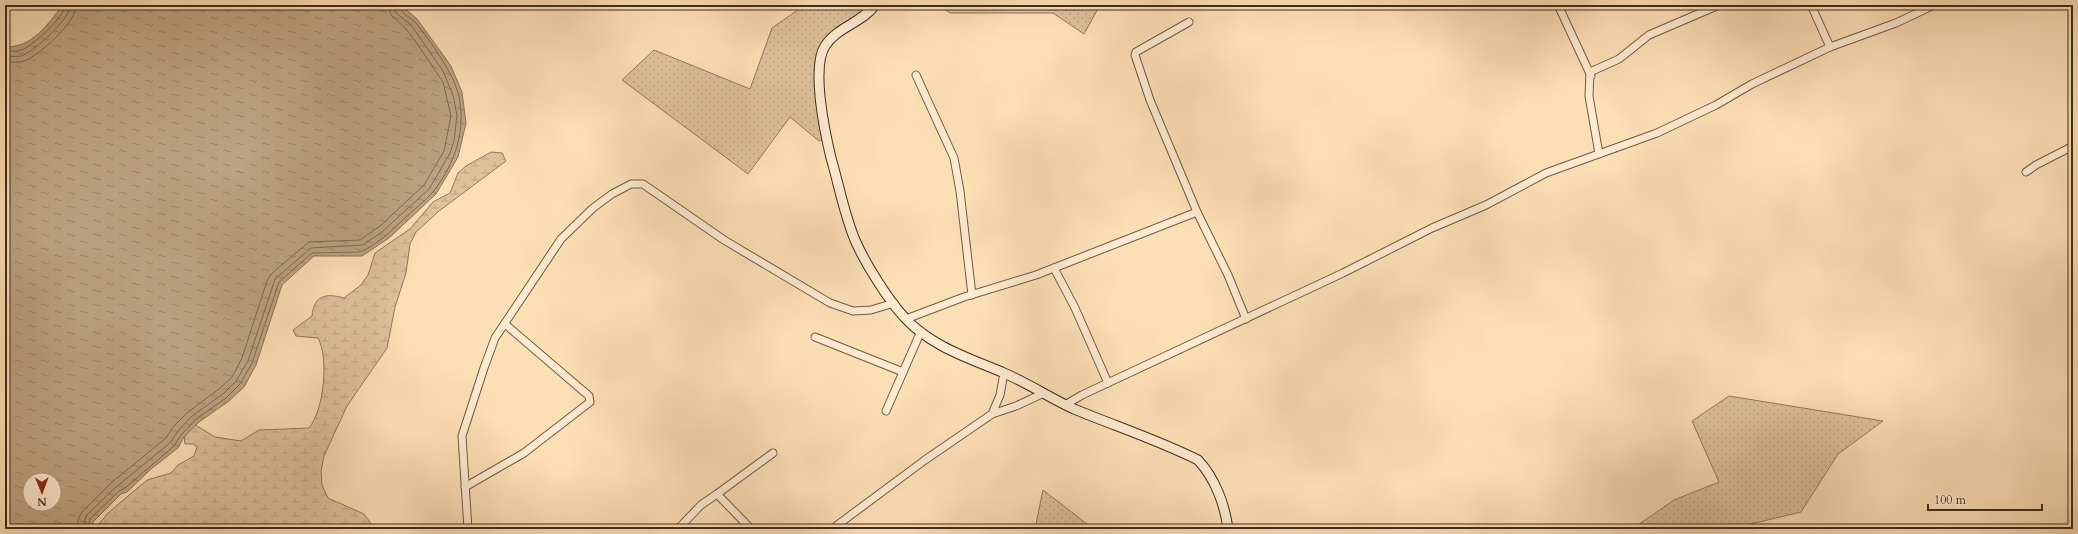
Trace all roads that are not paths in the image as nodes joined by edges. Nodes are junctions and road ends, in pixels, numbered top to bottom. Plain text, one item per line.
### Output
1 (875, 5) edge
2 (1558, 5) edge
3 (1719, 5) edge
4 (1811, 5) edge
5 (1934, 5) edge
6 (2072, 5) edge
7 (2073, 8) edge
8 (1189, 22) dead end
9 (1830, 47) junction
10 (916, 75) dead end
11 (1591, 76) junction
12 (2073, 146) edge
13 (1600, 154) junction
14 (2026, 172) dead end
15 (1197, 212) junction
16 (1054, 268) junction
17 (972, 295) junction
18 (894, 303) junction
19 (906, 319) junction
20 (1246, 319) junction
21 (505, 324) junction
22 (921, 331) junction
23 (815, 337) dead end
24 (903, 372) junction
25 (1004, 373) junction
26 (1108, 383) junction
27 (1044, 393) junction
28 (1065, 405) junction
29 (886, 411) dead end
30 (992, 414) junction
31 (773, 453) dead end
32 (465, 487) junction
33 (717, 494) junction
34 (468, 529) edge
35 (678, 529) edge
36 (751, 529) edge
37 (832, 529) edge
38 (1228, 529) edge

1 - 18 main road
2 - 11 street
3 - 11 street
4 - 9 street
5 - 9 street
6 - 7 street
8 - 15 street
9 - 13 street
10 - 17 street
11 - 13 street
12 - 14 street
13 - 20 street
15 - 16 street
15 - 20 street
16 - 17 street
16 - 26 street
17 - 19 street
18 - 19 main road
18 - 21 street
19 - 22 main road
20 - 26 street
21 - 32 street
21 - 32 street
22 - 24 street
22 - 25 main road
23 - 24 street
24 - 29 street
25 - 27 main road
25 - 30 street
26 - 28 street
27 - 28 main road
27 - 30 street
28 - 38 main road
30 - 37 street
31 - 33 street
32 - 34 street
33 - 35 street
33 - 36 street

